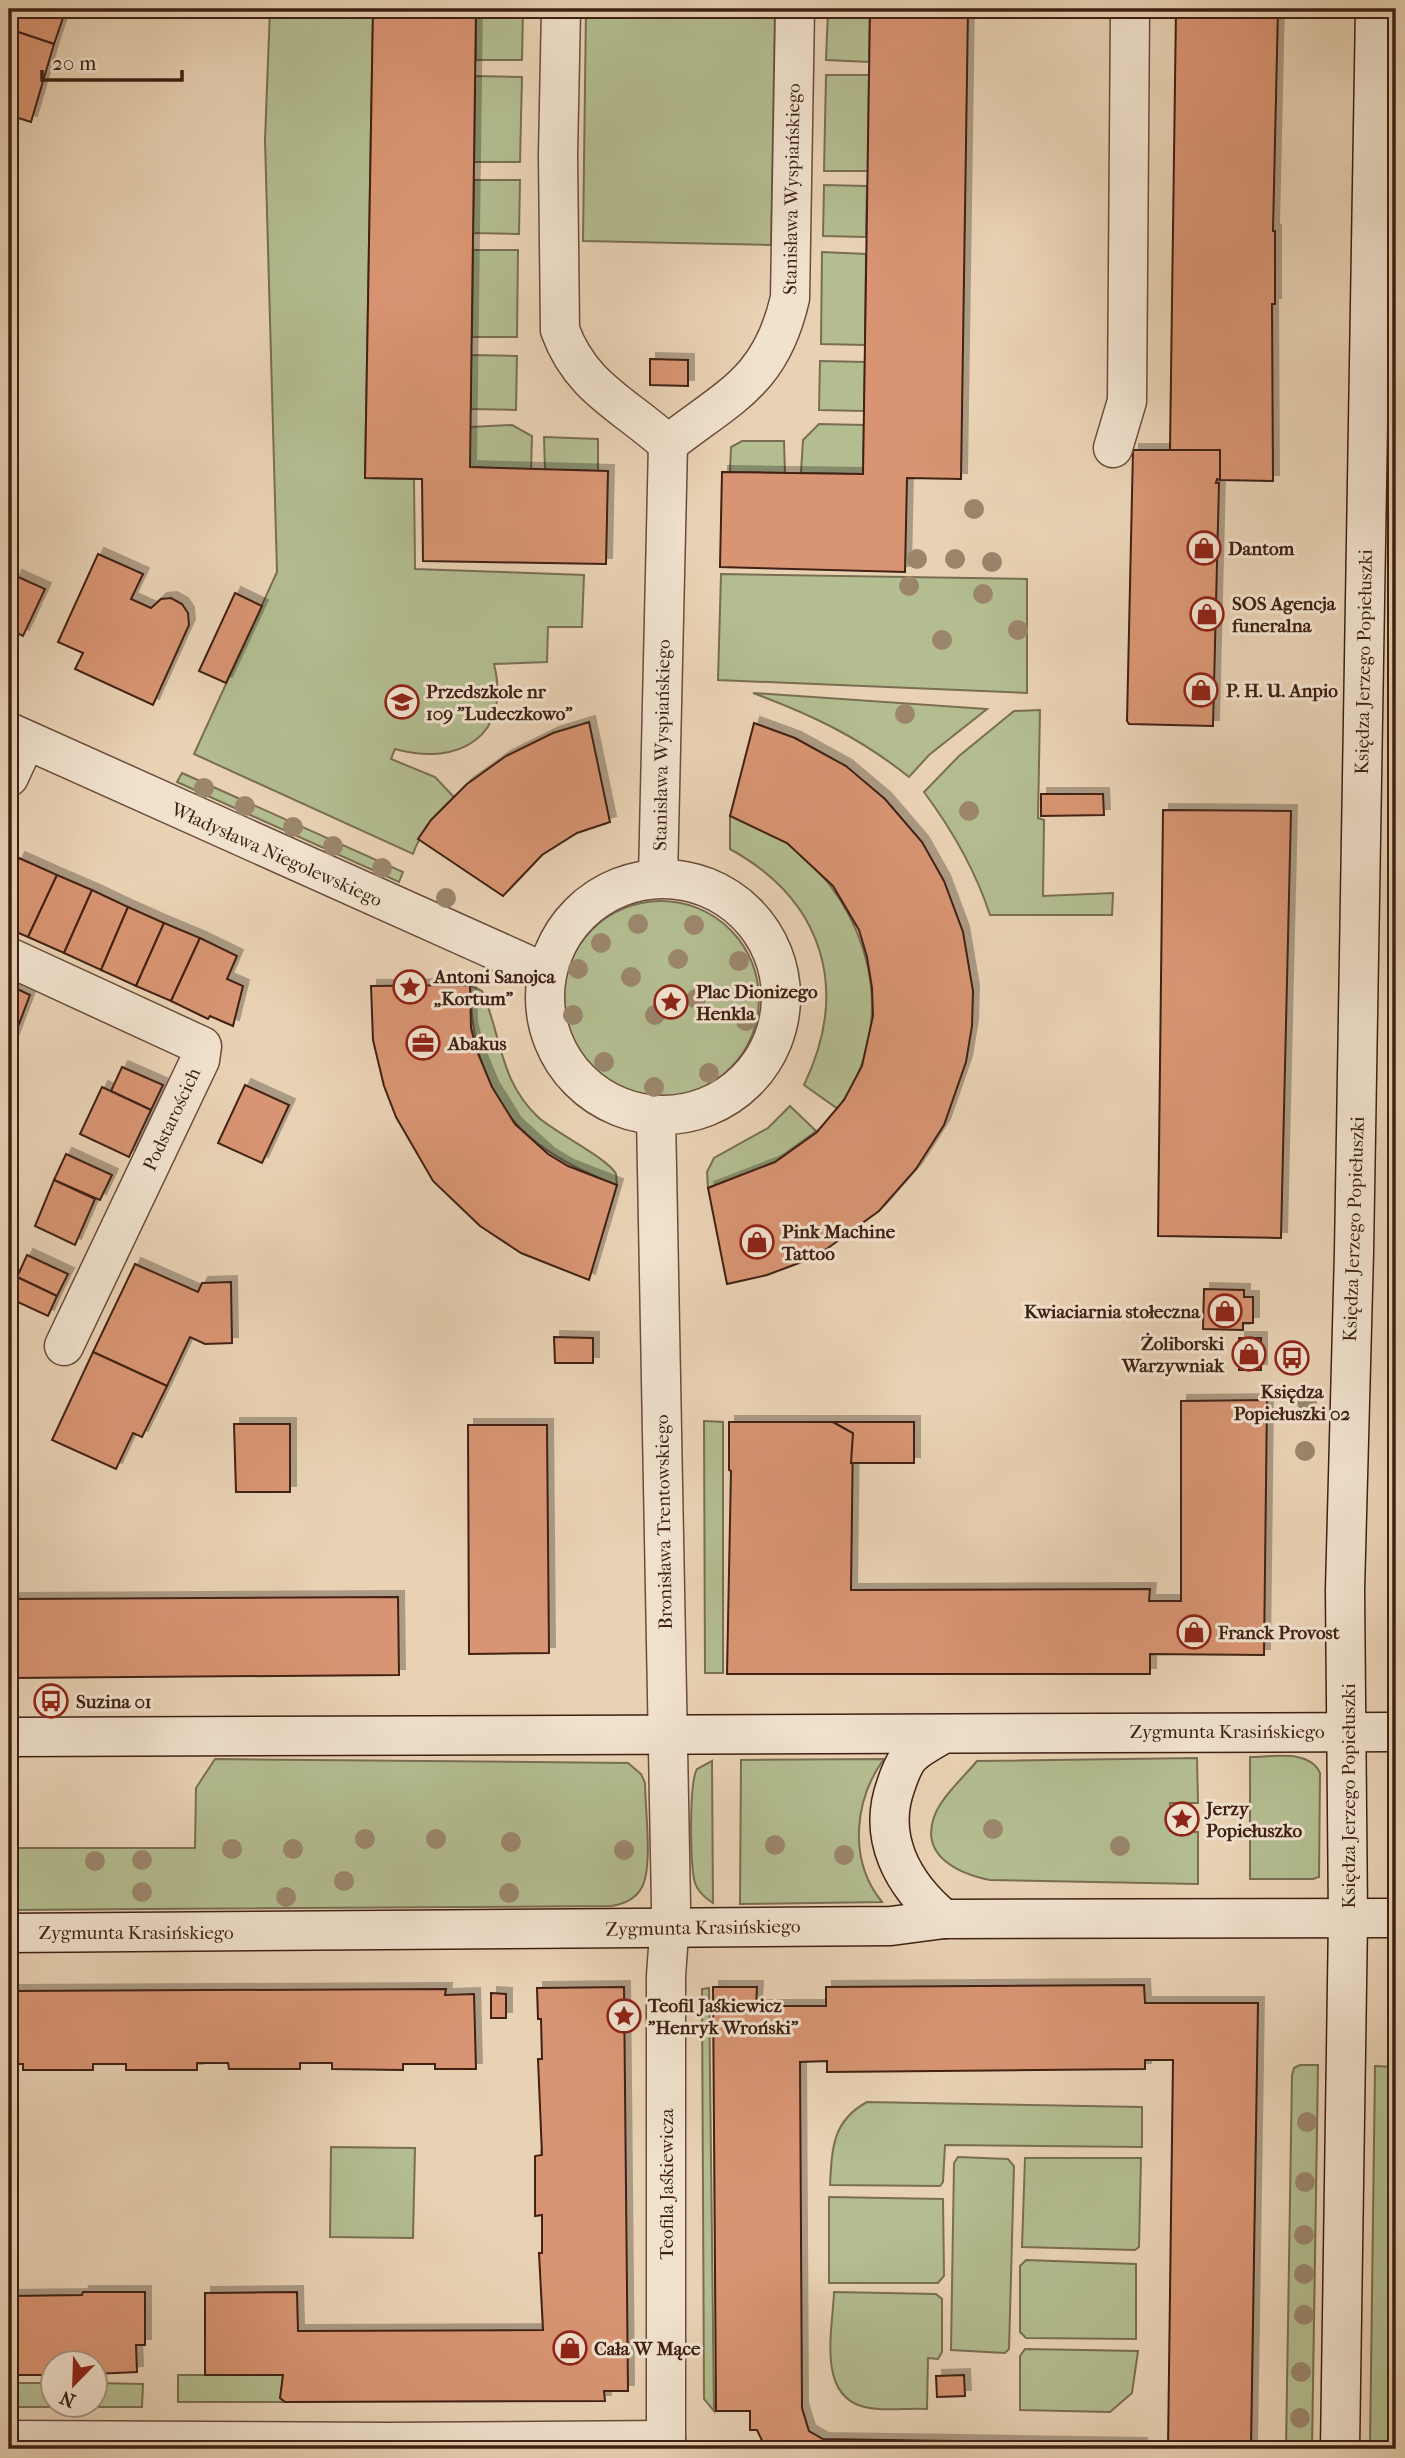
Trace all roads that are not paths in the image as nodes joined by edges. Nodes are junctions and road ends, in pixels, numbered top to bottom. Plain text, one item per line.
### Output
1 (561, 9) edge
2 (795, 9) edge
3 (1130, 9) edge
4 (1375, 9) edge
5 (668, 444) junction
6 (1113, 448) dead end
7 (17, 736) edge
8 (9, 777) edge
9 (658, 878) junction
10 (9, 957) edge
11 (546, 973) junction
12 (656, 1116) junction
13 (64, 1346) dead end
14 (1348, 1731) junction
15 (1396, 1732) edge
16 (943, 1734) junction
17 (667, 1735) junction
18 (9, 1737) edge
19 (1348, 1918) junction
20 (1396, 1918) edge
21 (944, 1919) junction
22 (669, 1927) junction
23 (9, 1933) edge
24 (9, 2440) edge
25 (671, 2444) edge
26 (1340, 2449) edge

1 - 5 street
2 - 5 street, Stanisława Wyspiańskiego
3 - 6 street
4 - 14 street, Księdza Jerzego Popiełuszki
5 - 9 street, Stanisława Wyspiańskiego
7 - 8 street
7 - 11 street, Władysława Niegolewskiego
9 - 11 street
9 - 12 street
10 - 13 street, Podstarościch
11 - 12 street
12 - 17 street, Bronisława Trentowskiego
14 - 15 street, Zygmunta Krasińskiego
14 - 16 street, Zygmunta Krasińskiego
14 - 19 street, Księdza Jerzego Popiełuszki
16 - 17 street, Zygmunta Krasińskiego
16 - 21 street
17 - 18 street, Zygmunta Krasińskiego
17 - 22 street, Bronisława Trentowskiego
19 - 20 street, Zygmunta Krasińskiego
19 - 21 street, Zygmunta Krasińskiego
19 - 26 street, Księdza Jerzego Popiełuszki
21 - 22 street, Zygmunta Krasińskiego
22 - 23 street, Zygmunta Krasińskiego
22 - 25 street, Teofila Jaśkiewicza
24 - 25 street

